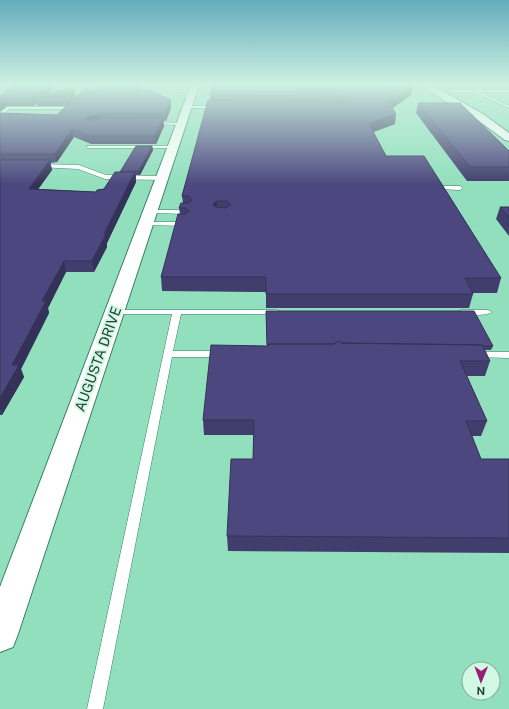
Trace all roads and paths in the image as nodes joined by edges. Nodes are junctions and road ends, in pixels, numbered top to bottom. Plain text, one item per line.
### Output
1 (151, 118) edge
2 (182, 118) edge
3 (488, 118) edge
4 (0, 120) edge
5 (6, 120) edge
6 (142, 123) edge
7 (509, 138) edge
8 (89, 147) edge
9 (174, 147) junction
10 (36, 166) edge
11 (162, 178) junction
12 (440, 188) edge
13 (460, 188) dead end
14 (189, 212) edge
15 (149, 218) junction
16 (186, 224) edge
17 (114, 312) junction
18 (177, 312) junction
19 (289, 312) edge
20 (456, 312) edge
21 (488, 312) dead end
22 (168, 354) junction
23 (231, 354) edge
24 (469, 355) edge
25 (509, 355) edge
26 (0, 634) edge
27 (95, 709) edge

1 - 6 lane
2 - 9 street, AUGUSTA DRIVE
3 - 7 street
4 - 5 lane
8 - 9 lane
9 - 11 street, AUGUSTA DRIVE
10 - 11 lane
11 - 15 street, AUGUSTA DRIVE
12 - 13 lane
14 - 15 lane
15 - 16 lane
15 - 17 street, AUGUSTA DRIVE
17 - 18 lane
17 - 26 street, AUGUSTA DRIVE
18 - 19 lane
18 - 22 lane
20 - 21 lane
22 - 23 lane
22 - 27 lane
24 - 25 lane

